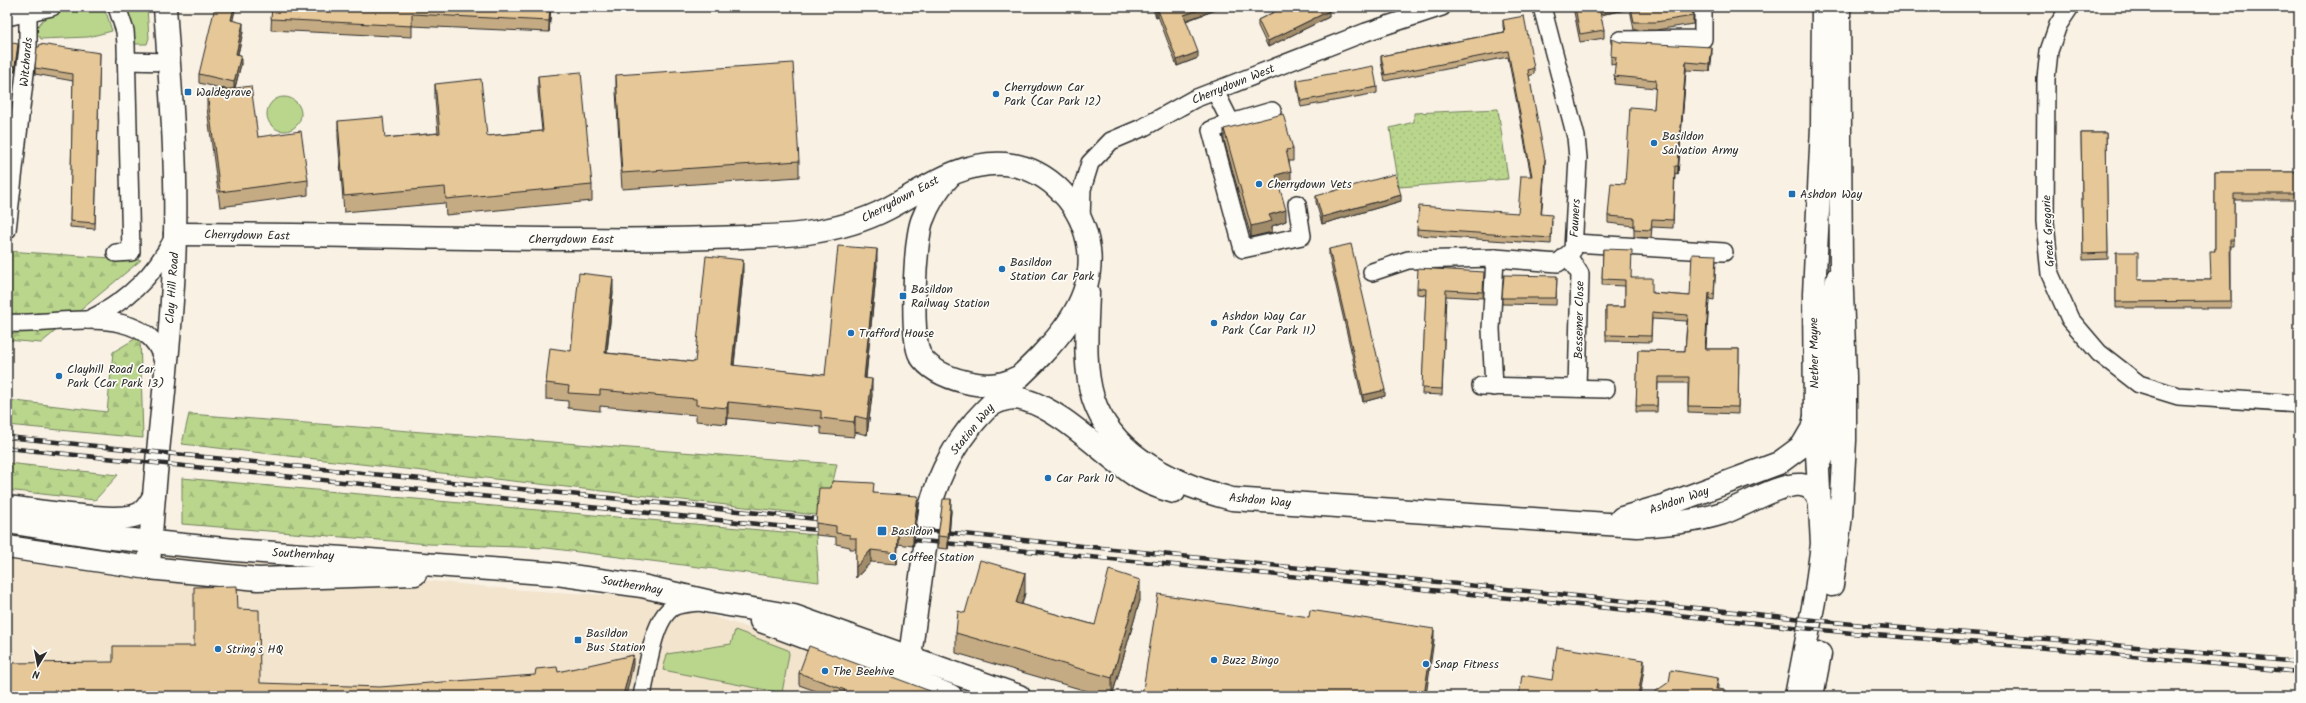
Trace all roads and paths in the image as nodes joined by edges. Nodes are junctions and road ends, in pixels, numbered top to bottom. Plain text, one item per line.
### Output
1 (52, 7) edge
2 (117, 7) edge
3 (165, 7) edge
4 (1442, 7) edge
5 (1542, 7) edge
6 (1702, 7) edge
7 (1827, 7) edge
8 (2070, 7) edge
9 (1412, 11) edge
10 (28, 14) junction
11 (7, 17) edge
12 (1620, 40) edge
13 (126, 61) junction
14 (169, 62) junction
15 (1215, 90) junction
16 (1272, 111) dead end
17 (1231, 123) junction
18 (954, 172) junction
19 (1297, 204) dead end
20 (1081, 220) junction
21 (7, 230) edge
22 (175, 234) junction
23 (1571, 250) junction
24 (1724, 252) dead end
25 (116, 253) dead end
26 (1495, 258) junction
27 (1841, 265) junction
28 (1372, 272) dead end
29 (1088, 279) junction
30 (88, 320) junction
31 (7, 323) edge
32 (1020, 376) junction
33 (165, 380) junction
34 (1577, 388) junction
35 (1606, 389) dead end
36 (2299, 404) edge
37 (989, 406) junction
38 (1815, 417) junction
39 (1818, 467) junction
40 (1785, 487) junction
41 (152, 498) junction
42 (1232, 499) junction
43 (1821, 505) junction
44 (7, 507) edge
45 (7, 522) edge
46 (1586, 522) junction
47 (102, 537) junction
48 (150, 541) junction
49 (7, 547) edge
50 (149, 568) junction
51 (504, 569) junction
52 (711, 602) junction
53 (910, 656) junction
54 (884, 668) junction
55 (987, 684) junction
56 (926, 686) junction
57 (642, 696) edge
58 (951, 696) edge
59 (960, 696) edge
60 (1019, 696) edge
61 (1796, 696) edge
62 (1812, 696) edge

1 - 10 street
2 - 13 street
3 - 14 street, Clay Hill Road
4 - 9 street, Cherrydown West
5 - 23 street, Fauners
6 - 12 street
7 - 27 street, Nether Mayne
7 - 38 street, Nether Mayne
8 - 36 street, Great Gregorie
9 - 15 street, Cherrydown West
10 - 11 street
10 - 21 street, Witchards
13 - 14 street
13 - 25 street
14 - 22 street, Clay Hill Road
15 - 17 street
15 - 20 street, Cherrydown West
16 - 17 street
17 - 19 street
18 - 20 street, Cherrydown East
18 - 22 street, Cherrydown East
18 - 32 street, Cherrydown East
20 - 29 street, Cherrydown East
22 - 30 street
22 - 33 street, Clay Hill Road
23 - 24 street
23 - 26 street
23 - 34 street, Bessemer Close
26 - 28 street
26 - 34 street
27 - 39 street
27 - 62 street, Nether Mayne
29 - 32 street, Station Way
29 - 42 street, Ashdon Way
30 - 31 street
30 - 33 street
32 - 37 street, Station Way
33 - 41 street, Clay Hill Road
34 - 35 street
37 - 42 street
37 - 53 street, Station Way
38 - 39 street, Nether Mayne
38 - 46 street, Ashdon Way
39 - 40 street, Ashdon Way
39 - 43 street, Nether Mayne
40 - 43 street, Ashdon Way
40 - 46 street, Ashdon Way
41 - 44 street
41 - 48 street, Clay Hill Road
42 - 46 street, Ashdon Way
43 - 61 street, Nether Mayne
45 - 47 street, Southernhay
47 - 48 street, Southernhay
47 - 50 street, Southernhay
48 - 50 street, Clay Hill Road
48 - 51 street, Southernhay
49 - 50 street, Southernhay
50 - 51 street, Southernhay
51 - 52 street, Southernhay
52 - 53 street, Southernhay
52 - 54 street, Southernhay
52 - 57 street
53 - 54 street
53 - 55 street, Southernhay
53 - 56 street
54 - 56 street, Southernhay
55 - 59 street
55 - 60 street, Southernhay
56 - 58 street, Southernhay

